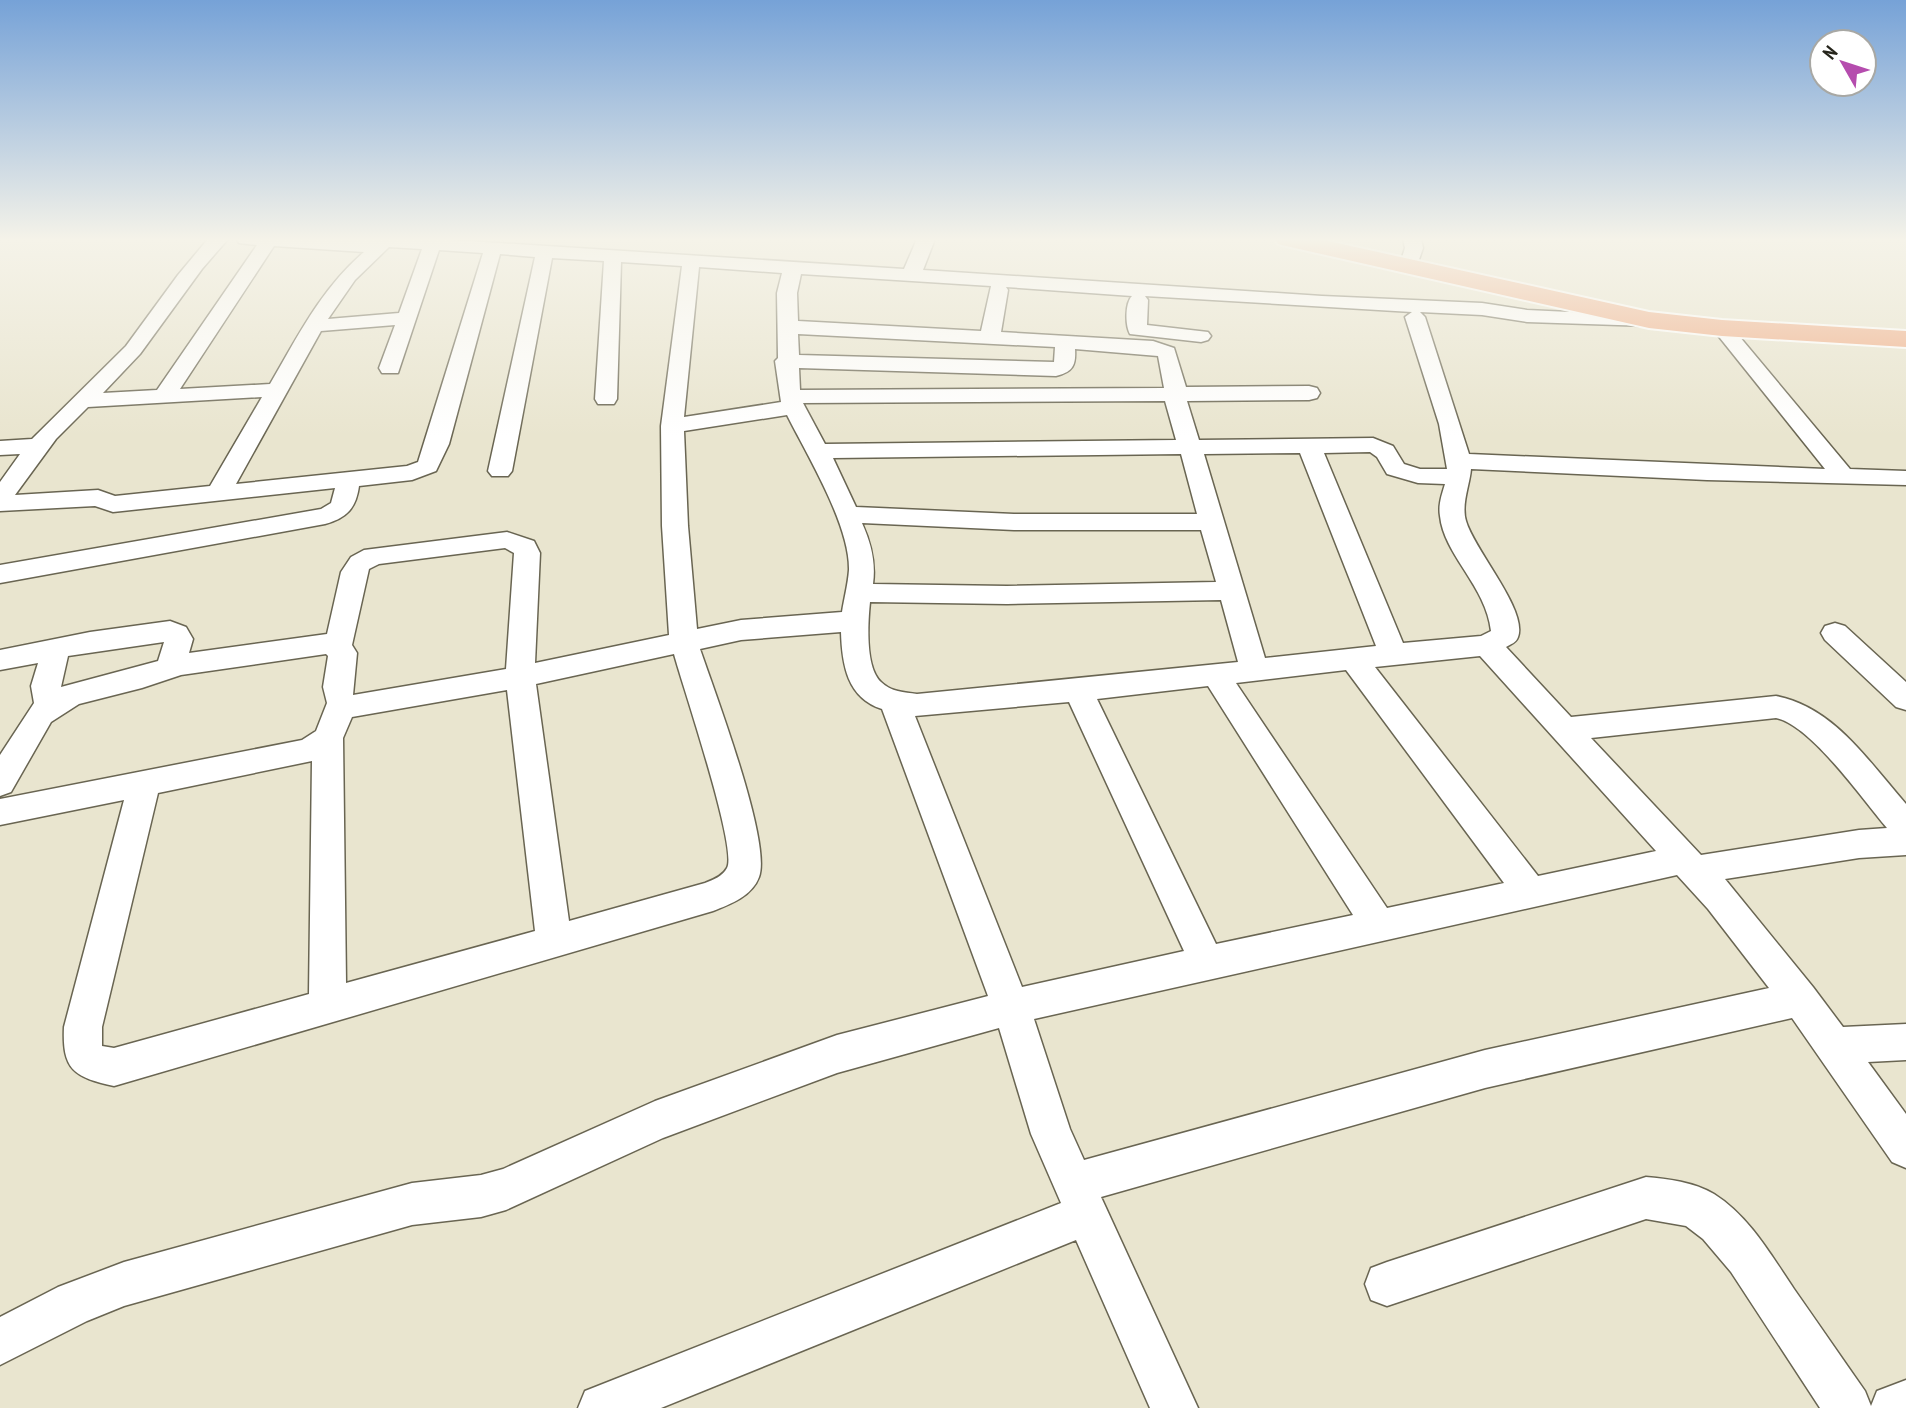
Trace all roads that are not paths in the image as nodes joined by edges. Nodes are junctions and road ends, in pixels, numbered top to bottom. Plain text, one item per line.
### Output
1 (168, 305) edge
2 (226, 305) edge
3 (328, 305) edge
4 (412, 305) edge
5 (477, 305) edge
6 (534, 305) edge
7 (610, 305) edge
8 (686, 305) edge
9 (787, 305) edge
10 (995, 305) edge
11 (1138, 305) edge
12 (1215, 305) edge
13 (1383, 305) edge
14 (1579, 305) edge
15 (1527, 316) junction
16 (1415, 317) junction
17 (408, 318) junction
18 (1649, 320) junction
19 (313, 326) junction
20 (788, 327) junction
21 (1722, 328) junction
22 (1201, 336) dead end
23 (990, 337) junction
24 (1906, 339) edge
25 (1065, 341) junction
26 (786, 361) junction
27 (390, 368) dead end
28 (276, 390) junction
29 (1175, 393) junction
30 (1308, 393) dead end
31 (164, 396) junction
32 (606, 399) dead end
33 (82, 401) junction
34 (791, 402) junction
35 (672, 426) junction
36 (1309, 444) junction
37 (39, 446) junction
38 (1190, 446) junction
39 (0, 448) edge
40 (817, 451) junction
41 (1460, 469) junction
42 (500, 471) dead end
43 (1843, 477) junction
44 (1906, 478) edge
45 (348, 481) junction
46 (217, 495) junction
47 (0, 501) edge
48 (846, 514) junction
49 (1212, 522) junction
50 (0, 574) edge
51 (1232, 591) junction
52 (860, 593) junction
53 (854, 621) junction
54 (1835, 633) dead end
55 (684, 642) junction
56 (1487, 645) junction
57 (338, 646) junction
58 (56, 648) junction
59 (1393, 654) junction
60 (1353, 658) junction
61 (0, 660) edge
62 (176, 665) junction
63 (1254, 669) junction
64 (1215, 674) junction
65 (520, 677) junction
66 (1079, 692) junction
67 (1906, 699) edge
68 (342, 703) junction
69 (895, 704) junction
70 (48, 706) junction
71 (1565, 729) junction
72 (328, 737) junction
73 (145, 782) junction
74 (0, 783) edge
75 (0, 812) edge
76 (1906, 827) edge
77 (1906, 841) edge
78 (1690, 865) junction
79 (1530, 892) junction
80 (1379, 925) junction
81 (554, 941) junction
82 (1207, 962) junction
83 (1800, 999) junction
84 (328, 1004) junction
85 (1011, 1007) junction
86 (1906, 1042) edge
87 (1834, 1046) junction
88 (1906, 1148) edge
89 (1080, 1199) junction
90 (1387, 1284) dead end
91 (0, 1342) edge
92 (1906, 1404) edge
93 (602, 1408) edge
94 (1174, 1408) edge
95 (1847, 1408) edge
96 (1894, 1408) edge

1 - 33 street
2 - 31 street
3 - 19 street
4 - 17 street
5 - 45 street
6 - 42 street
7 - 32 street
8 - 35 street
9 - 20 street
10 - 23 street
11 - 22 street
12 - 16 street
13 - 15 street
14 - 18 main road
15 - 16 street
15 - 18 street
16 - 41 street
17 - 19 street
17 - 27 street
18 - 21 main road
19 - 28 street
20 - 23 street
20 - 26 street
21 - 24 main road
21 - 43 street
23 - 25 street
25 - 26 street
25 - 29 street
26 - 34 street
28 - 31 street
28 - 46 street
29 - 30 street
29 - 34 street
29 - 38 street
31 - 33 street
33 - 37 street
34 - 35 street
34 - 40 street
35 - 55 street
36 - 38 street
36 - 41 street
36 - 59 street
37 - 39 street
37 - 47 street
38 - 40 street
38 - 49 street
40 - 48 street
41 - 43 street
41 - 56 street
43 - 44 street
45 - 46 street
45 - 50 street
46 - 47 street
48 - 49 street
48 - 52 street
49 - 51 street
51 - 52 street
51 - 63 street
52 - 53 street
53 - 55 street
53 - 69 street
54 - 67 street
55 - 65 street
55 - 81 street
56 - 59 street
56 - 71 street
57 - 62 street
57 - 65 street
57 - 68 street
58 - 61 street
58 - 62 street
58 - 70 street
59 - 60 street
60 - 63 street
60 - 79 street
62 - 70 street
63 - 64 street
64 - 66 street
64 - 80 street
65 - 68 street
65 - 81 street
66 - 69 street
66 - 82 street
68 - 72 street
69 - 85 street
70 - 74 street
71 - 76 street
71 - 78 street
72 - 73 street
72 - 84 street
73 - 75 street
73 - 84 street
77 - 78 street
78 - 79 street
78 - 83 street
79 - 80 street
80 - 82 street
81 - 84 street
82 - 85 street
83 - 87 street
83 - 89 street
85 - 89 street
85 - 91 street
86 - 87 street
87 - 88 street
89 - 93 street
89 - 94 street
90 - 95 street
92 - 96 street

